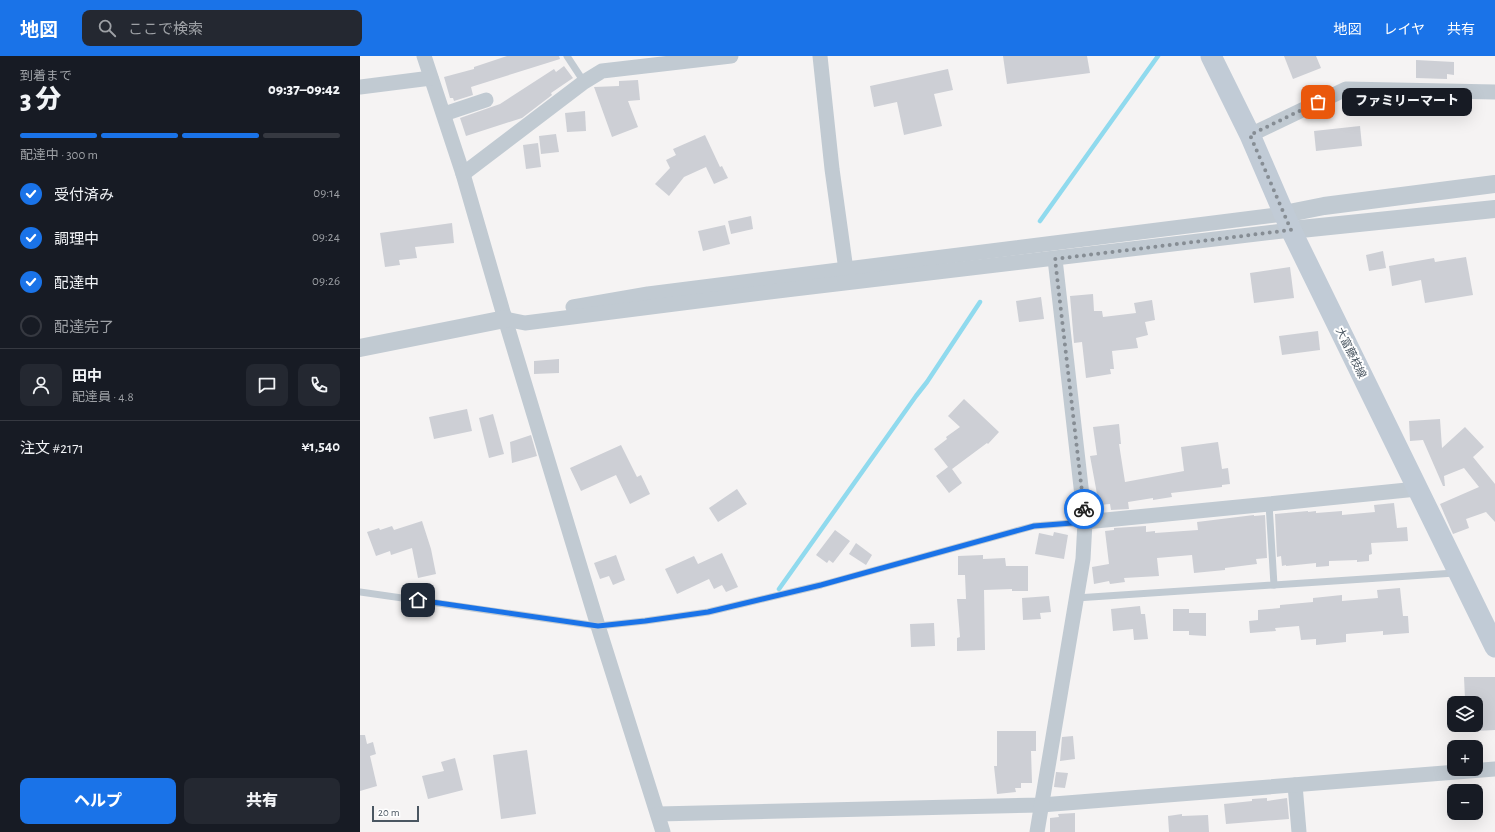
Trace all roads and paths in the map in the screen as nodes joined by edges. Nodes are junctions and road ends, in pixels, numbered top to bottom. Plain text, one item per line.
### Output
1 (424, 56) edge
2 (567, 56) edge
3 (731, 56) edge
4 (820, 56) edge
5 (1211, 56) edge
6 (431, 78) junction
7 (584, 82) junction
8 (360, 87) edge
9 (1495, 92) edge
10 (486, 100) dead end
11 (444, 114) junction
12 (1250, 135) junction
13 (463, 174) junction
14 (1495, 184) edge
15 (1495, 209) edge
16 (1288, 222) junction
17 (1055, 259) junction
18 (846, 270) junction
19 (505, 319) junction
20 (360, 348) edge
21 (1417, 489) junction
22 (1269, 504) junction
23 (1085, 522) junction
24 (1459, 573) junction
25 (1274, 585) junction
26 (360, 592) edge
27 (1076, 598) junction
28 (598, 626) junction
29 (1495, 647) edge
30 (1495, 769) edge
31 (1295, 785) junction
32 (1041, 805) junction
33 (658, 814) junction
34 (663, 832) edge
35 (1037, 832) edge
36 (1299, 832) edge

1 - 6 street
2 - 7 lane
3 - 7 street
4 - 18 street
5 - 12 main road, 大富藤枝線
6 - 8 street
6 - 11 street
7 - 13 street
9 - 12 street
10 - 11 street
11 - 13 street
12 - 16 main road, 大富藤枝線
13 - 19 street
14 - 16 street
15 - 16 street
16 - 17 street
16 - 18 street
16 - 21 main road, 大富藤枝線
17 - 19 street
17 - 23 street
18 - 19 street
19 - 20 street
19 - 28 street
21 - 22 street
21 - 24 main road, 大富藤枝線
22 - 23 street
22 - 25 lane
23 - 27 street
23 - 28 lane
24 - 25 lane
24 - 29 main road, 大富藤枝線
25 - 27 lane
26 - 28 lane
27 - 32 street
28 - 33 street
30 - 31 street
31 - 32 street
31 - 36 street
32 - 33 street
32 - 35 street
33 - 34 street

